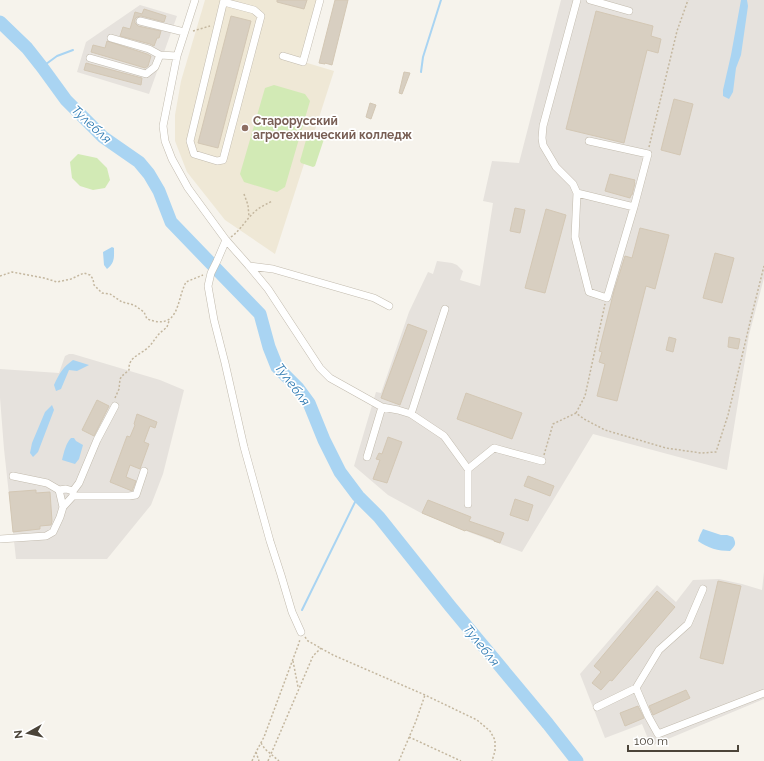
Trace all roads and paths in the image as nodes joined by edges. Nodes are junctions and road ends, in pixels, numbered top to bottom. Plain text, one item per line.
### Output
1 (194, 0) edge
2 (320, 0) edge
3 (576, 0) edge
4 (590, 0) edge
5 (688, 0) edge
6 (224, 1) edge
7 (629, 11) dead end
8 (140, 20) dead end
9 (219, 22) junction
10 (184, 32) junction
11 (111, 38) dead end
12 (160, 55) junction
13 (177, 56) junction
14 (282, 56) dead end
15 (90, 58) dead end
16 (589, 141) dead end
17 (648, 154) junction
18 (577, 193) junction
19 (244, 194) dead end
20 (272, 201) dead end
21 (634, 207) junction
22 (249, 217) junction
23 (226, 240) junction
24 (249, 266) junction
25 (764, 266) edge
26 (211, 273) junction
27 (0, 276) edge
28 (606, 298) junction
29 (389, 306) dead end
30 (444, 309) dead end
31 (169, 321) junction
32 (115, 406) joint
33 (382, 407) junction
34 (576, 413) junction
35 (410, 414) junction
36 (367, 457) dead end
37 (542, 460) joint
38 (468, 469) junction
39 (144, 471) dead end
40 (13, 476) dead end
41 (59, 490) junction
42 (73, 494) junction
43 (468, 504) dead end
44 (63, 506) junction
45 (0, 539) edge
46 (703, 589) dead end
47 (301, 632) junction
48 (321, 648) junction
49 (293, 661) junction
50 (299, 688) junction
51 (636, 688) junction
52 (764, 693) edge
53 (425, 695) junction
54 (598, 707) dead end
55 (409, 737) junction
56 (261, 743) junction
57 (256, 752) junction
58 (271, 754) junction
59 (252, 761) edge
60 (259, 761) edge
61 (268, 761) edge
62 (279, 761) edge
63 (399, 761) edge
64 (461, 761) edge
65 (492, 761) edge

1 - 10 street
2 - 14 street
3 - 18 street
4 - 7 street
5 - 17 path
6 - 9 street
6 - 9 street
8 - 10 street
9 - 10 path
10 - 13 street
11 - 12 street
12 - 13 street
12 - 15 street
13 - 23 street
16 - 17 street
17 - 21 street
18 - 21 street
18 - 28 street
19 - 22 path
20 - 22 path
21 - 28 street
22 - 23 path
23 - 24 street
23 - 26 street
24 - 29 street
24 - 33 street
25 - 34 path
26 - 31 path
26 - 47 street
27 - 31 path
28 - 34 path
30 - 35 street
31 - 32 path
32 - 42 street
33 - 35 street
33 - 36 street
34 - 37 path
35 - 38 street
37 - 38 street
38 - 43 street
39 - 42 street
40 - 41 street
41 - 42 street
41 - 44 street
42 - 44 street
44 - 45 street
46 - 51 street
47 - 48 path
47 - 49 path
48 - 50 path
48 - 53 path
49 - 50 path
49 - 56 path
50 - 58 path
51 - 52 street
51 - 54 street
53 - 55 path
53 - 65 path
55 - 63 path
55 - 64 path
56 - 57 path
56 - 58 path
57 - 59 path
57 - 60 path
58 - 61 path
58 - 62 path

